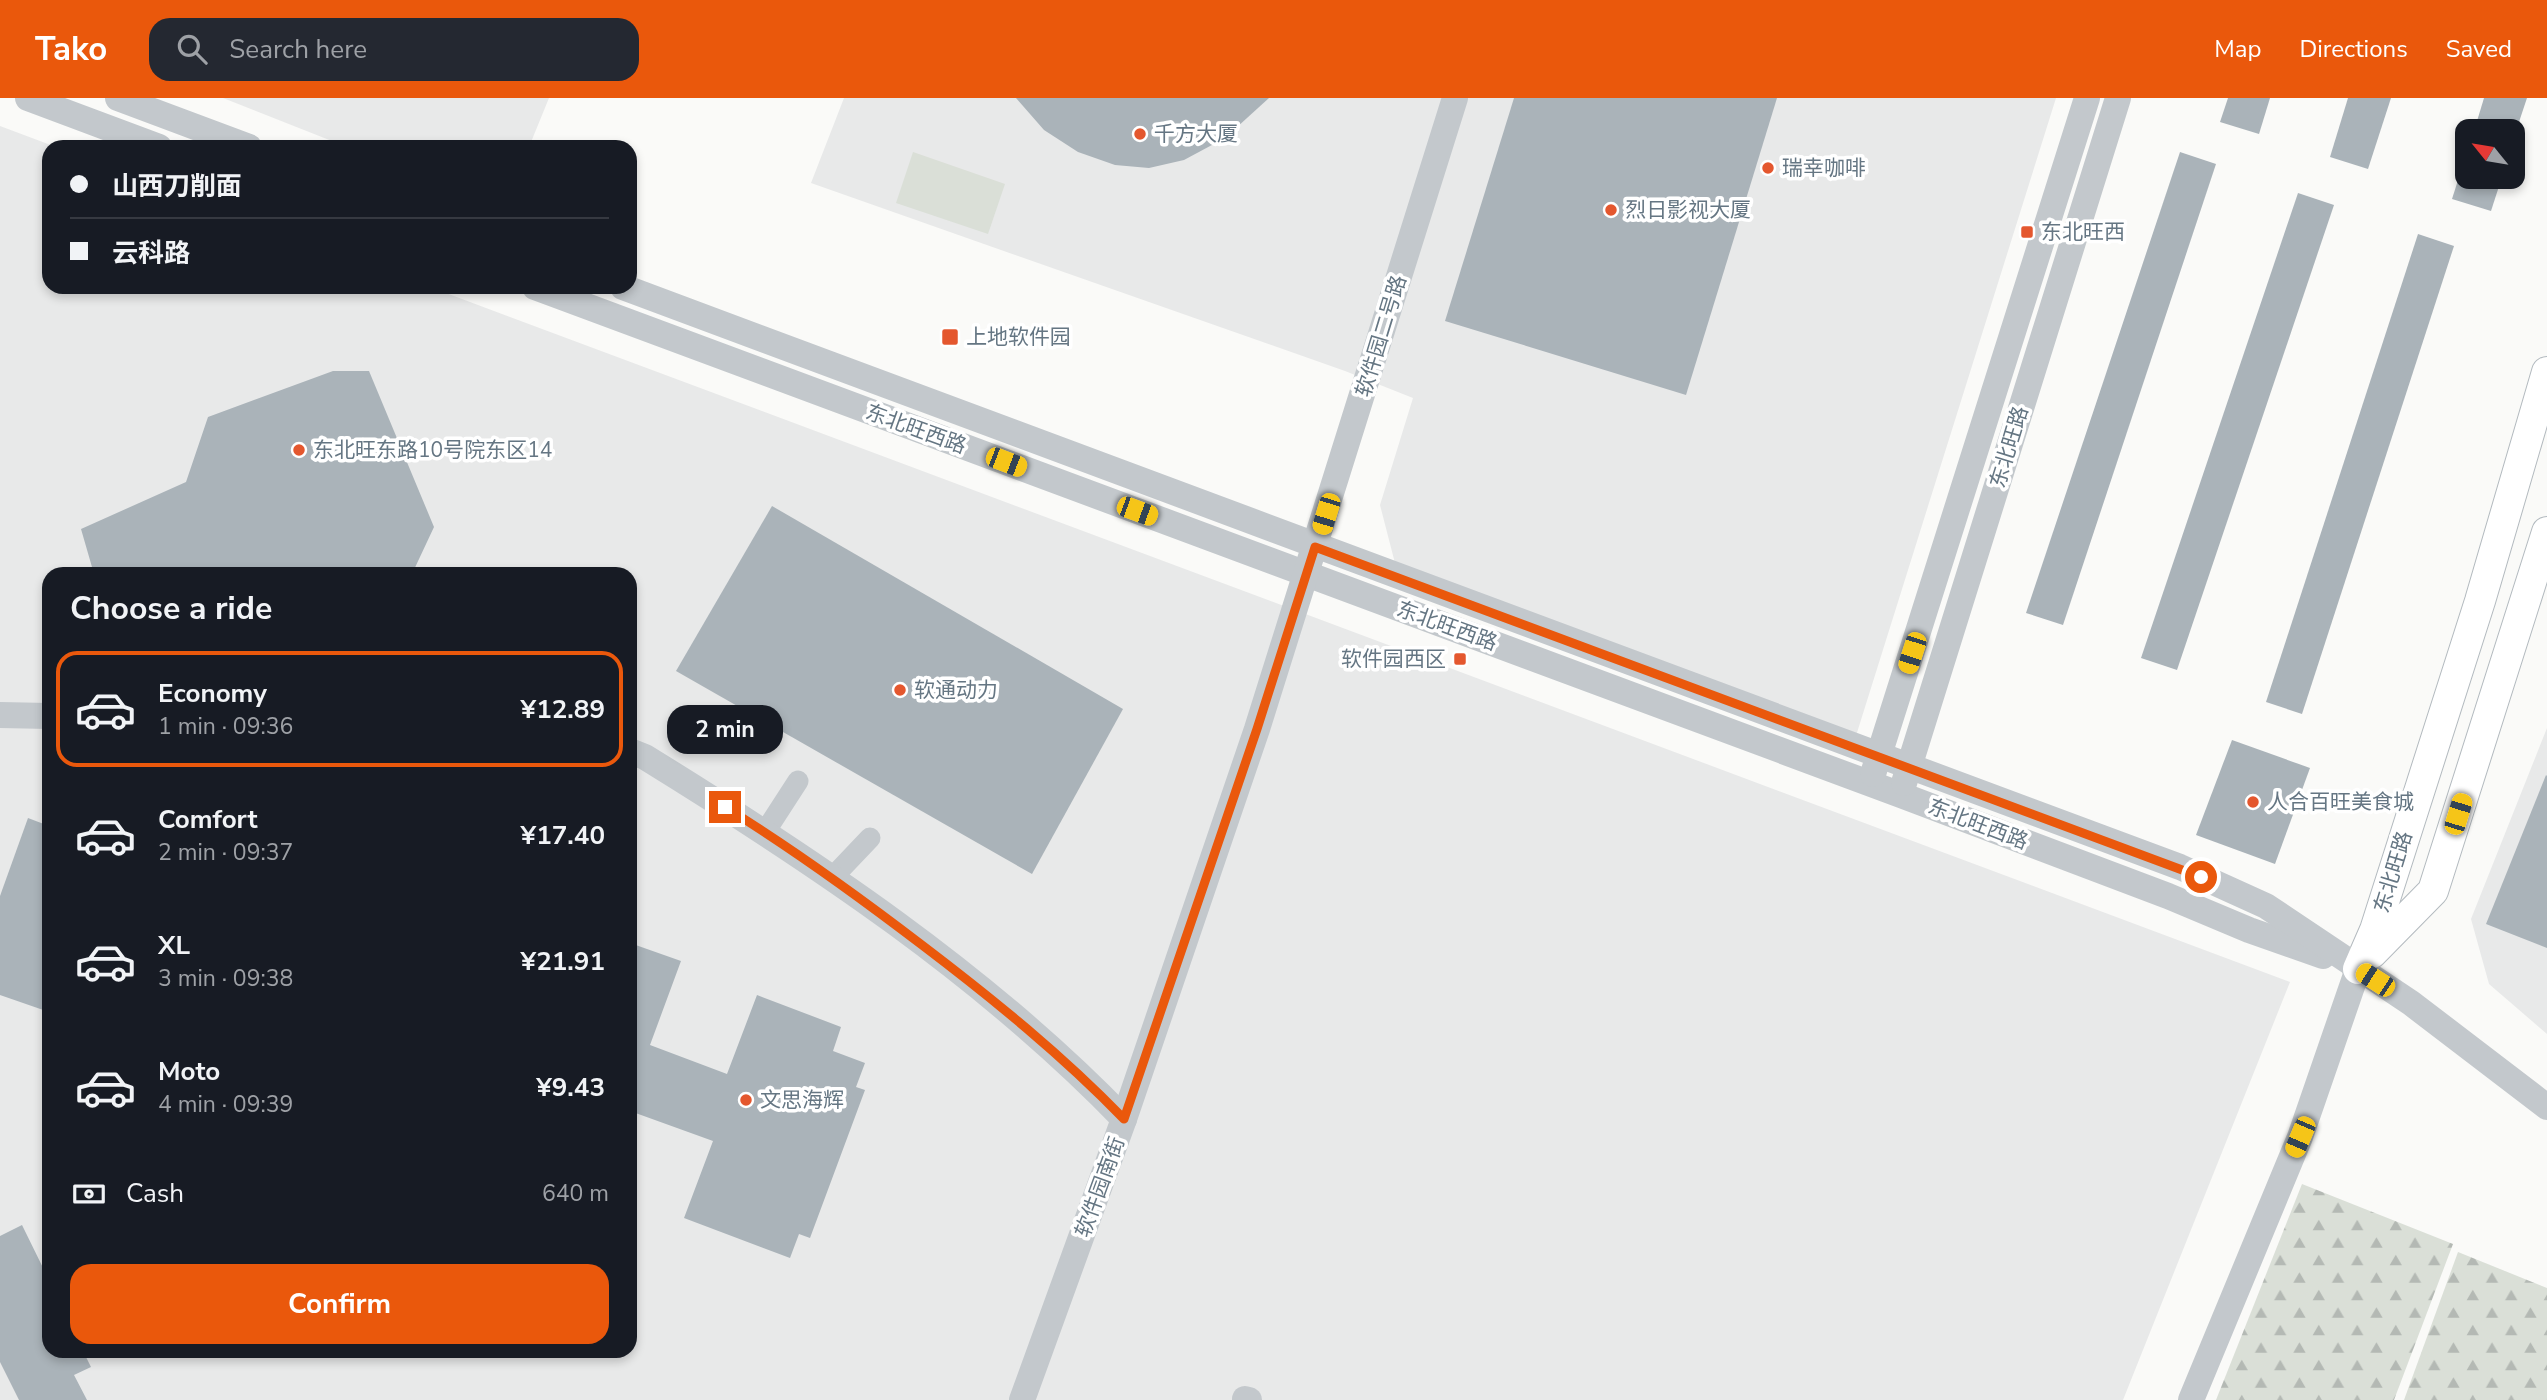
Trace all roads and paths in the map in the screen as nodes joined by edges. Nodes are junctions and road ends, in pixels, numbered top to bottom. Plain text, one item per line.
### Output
1 (28, 98) edge
2 (118, 98) edge
3 (1455, 98) edge
4 (2087, 98) edge
5 (2118, 98) edge
6 (140, 140) edge
7 (230, 140) edge
8 (637, 292) edge
9 (554, 294) edge
10 (2547, 372) edge
11 (2547, 532) edge
12 (1315, 547) junction
13 (1308, 574) junction
14 (0, 715) edge
15 (42, 716) edge
16 (637, 754) edge
17 (1879, 757) junction
18 (1909, 768) junction
19 (798, 781) dead end
20 (1870, 784) junction
21 (1901, 795) junction
22 (765, 832) junction
23 (870, 838) dead end
24 (832, 878) junction
25 (2358, 969) junction
26 (2547, 1107) edge
27 (1124, 1119) junction
28 (1022, 1400) edge
29 (2191, 1400) edge

1 - 6 street
2 - 7 street
3 - 12 street, 软件园二号路
4 - 17 street, 东北旺路
5 - 18 street, 东北旺路
8 - 12 street, 东北旺西路
9 - 13 street, 东北旺西路
10 - 25 main road, 东北旺路
11 - 25 main road, 东北旺路
12 - 13 street, 软件园二号路
12 - 17 street, 东北旺西路
13 - 20 street, 东北旺西路
13 - 27 street, 软件园南街
14 - 15 street
16 - 22 street
17 - 18 street, 东北旺西路
17 - 20 street, 东北旺路
18 - 21 street, 东北旺路
18 - 25 street, 东北旺西路
19 - 22 street
20 - 21 street, 东北旺西路
21 - 25 street, 东北旺西路
22 - 24 street
23 - 24 street
24 - 27 street
25 - 26 street, 东北旺西路
25 - 29 street, 东北旺路
27 - 28 street, 软件园南街

